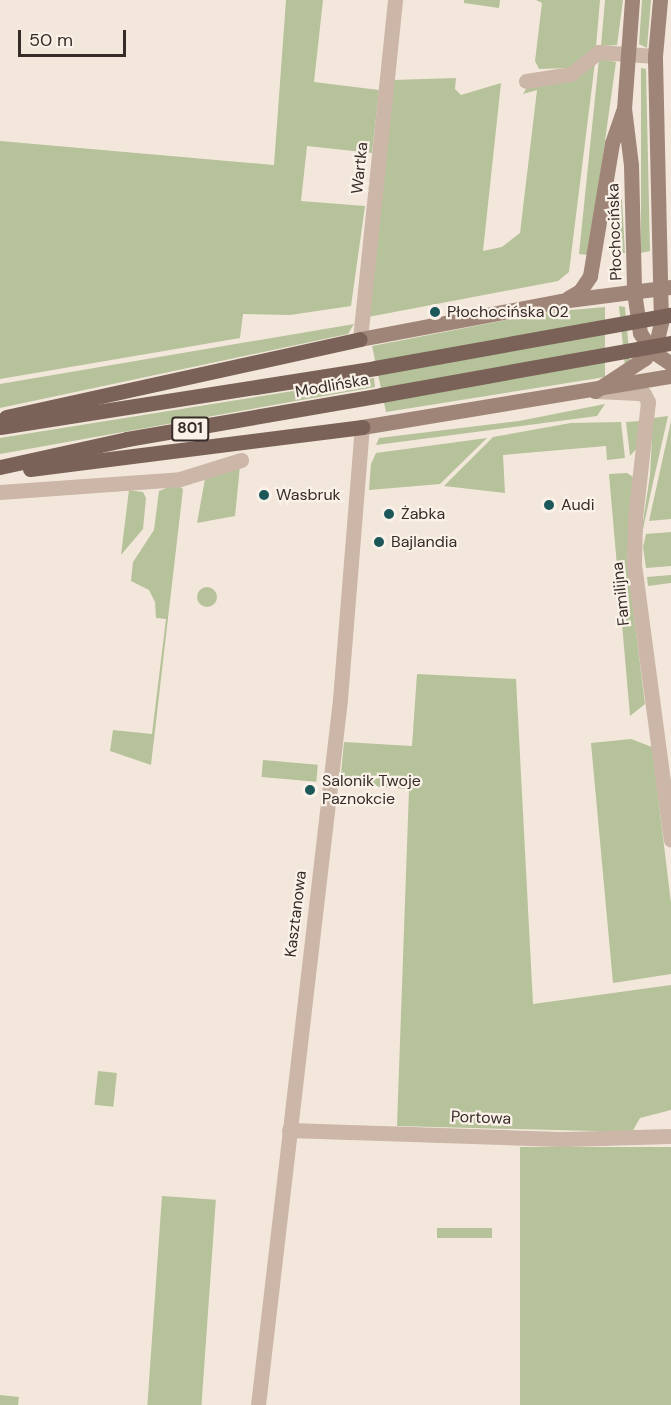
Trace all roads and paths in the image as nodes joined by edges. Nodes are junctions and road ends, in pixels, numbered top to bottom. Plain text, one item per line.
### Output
1 (395, 0) edge
2 (632, 0) edge
3 (660, 0) edge
4 (628, 54) junction
5 (656, 56) junction
6 (526, 81) dead end
7 (624, 108) junction
8 (657, 195) junction
9 (671, 234) edge
10 (665, 288) edge
11 (634, 291) junction
12 (561, 301) junction
13 (671, 315) edge
14 (360, 339) junction
15 (671, 343) edge
16 (652, 351) junction
17 (671, 364) edge
18 (671, 376) edge
19 (595, 391) junction
20 (0, 418) edge
21 (0, 427) edge
22 (362, 427) junction
23 (241, 460) dead end
24 (0, 469) edge
25 (0, 492) edge
26 (671, 840) edge
27 (289, 1130) junction
28 (671, 1136) edge
29 (258, 1405) edge

1 - 14 street, Wartka
2 - 4 main road, Płochocińska
3 - 5 main road
4 - 5 street
4 - 6 street
4 - 7 main road, Płochocińska
5 - 8 main road
7 - 11 main road, Płochocińska
7 - 12 main road, Płochocińska
8 - 9 main road
8 - 10 main road
10 - 11 main road
10 - 16 main road
11 - 12 main road
11 - 16 main road, Płochocińska
12 - 14 main road
13 - 21 main road, Modlińska / 801, bridge
14 - 20 main road
15 - 24 main road, Modlińska / 801, bridge
16 - 17 main road, Płochocińska
16 - 19 main road
18 - 19 main road
19 - 22 main road
19 - 26 street, Familijna
22 - 24 main road
22 - 27 street, Kasztanowa
23 - 25 street
27 - 28 street, Portowa
27 - 29 street, Kasztanowa

